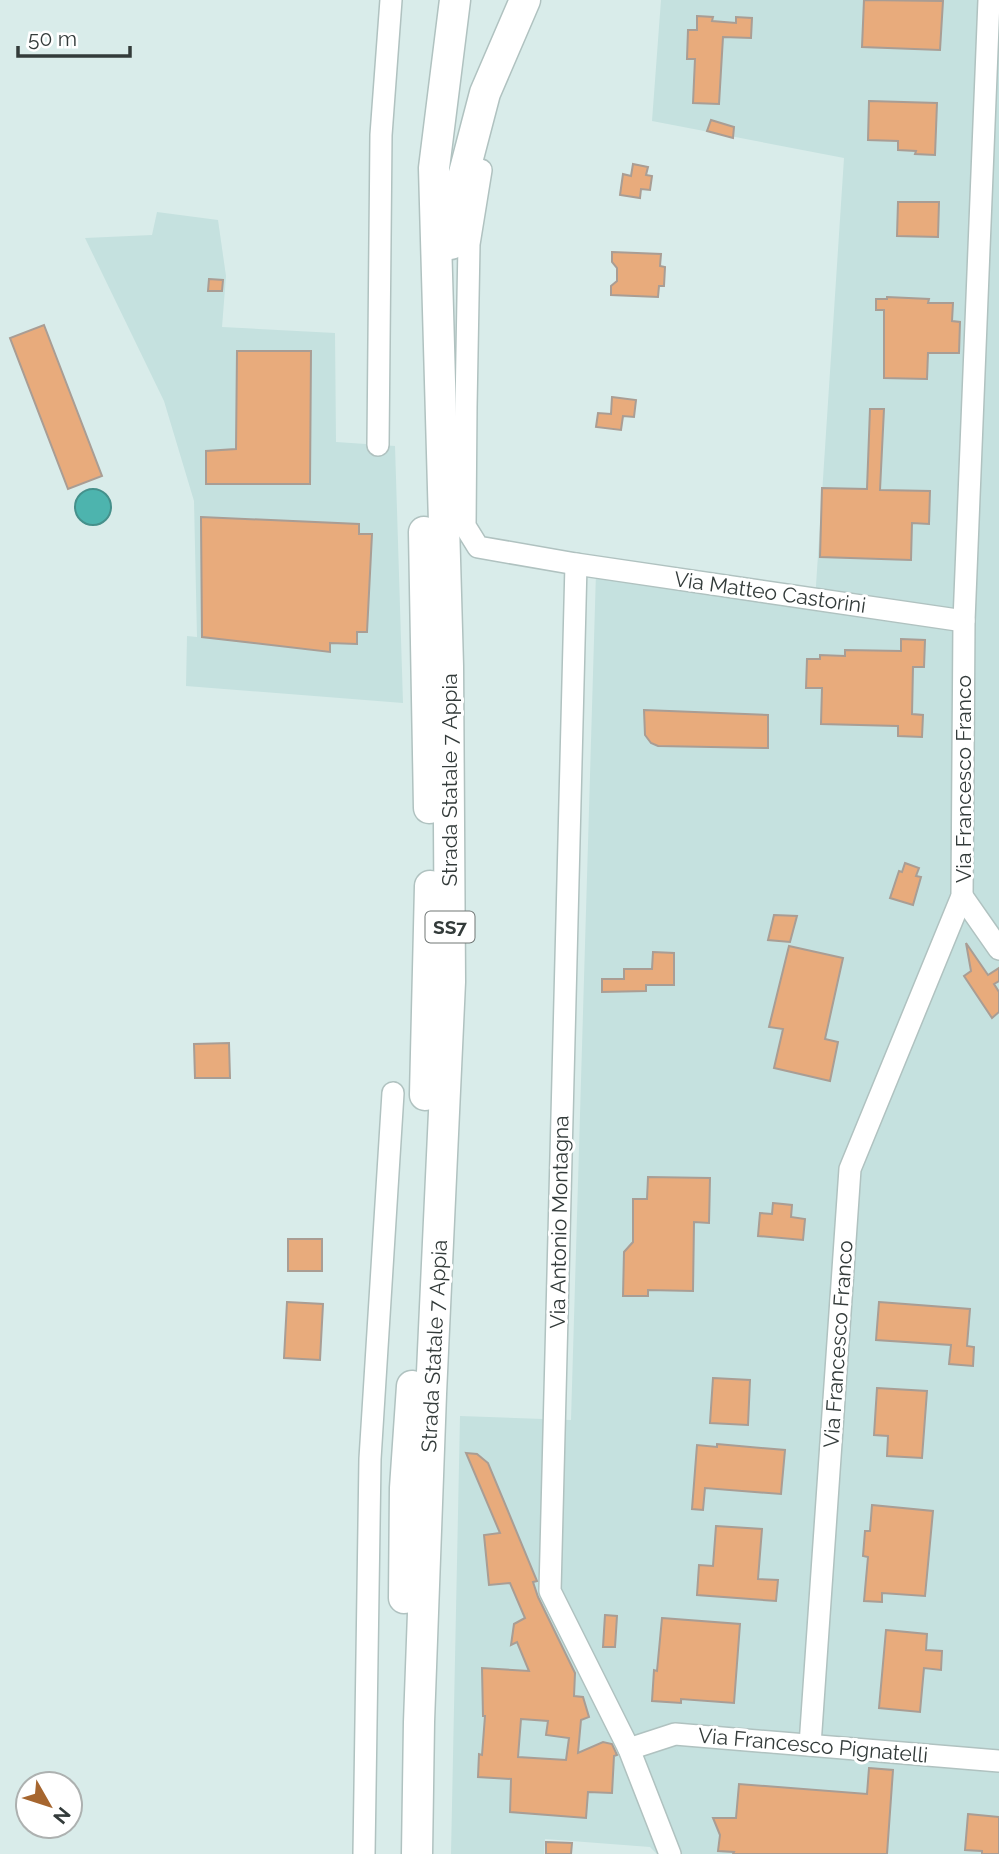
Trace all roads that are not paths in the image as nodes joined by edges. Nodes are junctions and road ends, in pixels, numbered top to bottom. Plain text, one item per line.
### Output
1 (391, 0) edge
2 (435, 0) edge
3 (455, 0) edge
4 (525, 0) edge
5 (989, 0) edge
6 (481, 170) dead end
7 (378, 445) dead end
8 (443, 458) junction
9 (576, 564) junction
10 (964, 621) junction
11 (962, 896) junction
12 (999, 949) edge
13 (393, 1093) dead end
14 (810, 1745) junction
15 (629, 1749) junction
16 (999, 1760) edge
17 (364, 1854) edge
18 (400, 1854) edge
19 (417, 1854) edge
20 (670, 1854) edge

1 - 7 street
2 - 18 highway, Strada Statale 7 Appia / SS7
3 - 8 highway, Strada Statale 7 Appia / SS7
4 - 8 highway
5 - 10 street, Via Francesco Franco
6 - 9 street, Via Matteo Castorini
8 - 19 highway, Strada Statale 7 Appia / SS7
9 - 10 street, Via Matteo Castorini
9 - 15 street, Via Antonio Montagna
10 - 11 street, Via Francesco Franco
11 - 12 street
11 - 14 street, Via Francesco Franco
13 - 17 street
14 - 15 street, Via Francesco Pignatelli
14 - 16 street, Via Francesco Pignatelli
15 - 20 street, Via Antonio Montagna

